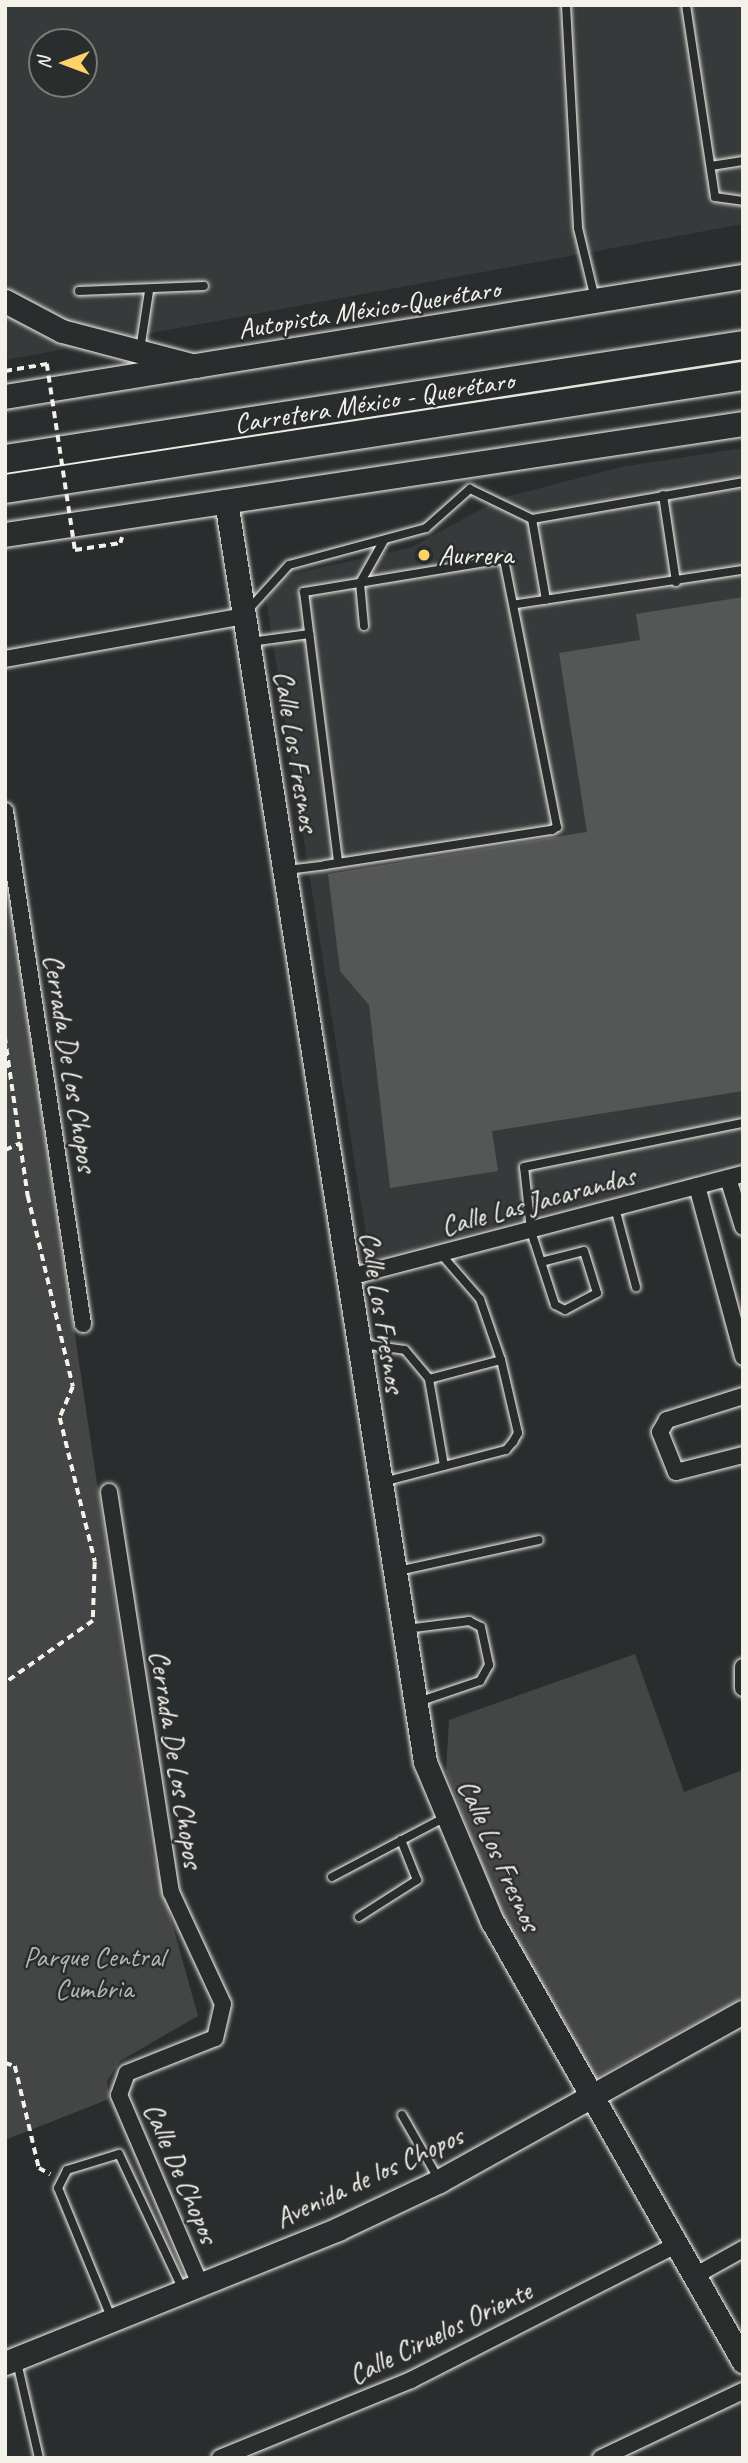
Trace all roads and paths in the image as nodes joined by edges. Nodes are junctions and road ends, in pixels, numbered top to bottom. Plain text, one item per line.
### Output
1 (566, 5) edge
2 (686, 5) edge
3 (743, 161) edge
4 (711, 166) junction
5 (743, 201) edge
6 (743, 277) edge
7 (204, 286) dead end
8 (79, 291) dead end
9 (149, 291) junction
10 (5, 301) edge
11 (596, 302) junction
12 (743, 345) edge
13 (139, 351) junction
14 (201, 368) junction
15 (5, 371) edge
16 (743, 376) edge
17 (5, 397) edge
18 (743, 424) edge
19 (5, 459) edge
20 (468, 477) junction
21 (743, 482) edge
22 (5, 488) edge
23 (663, 495) junction
24 (226, 500) junction
25 (531, 519) junction
26 (5, 535) edge
27 (384, 540) junction
28 (120, 544) dead end
29 (743, 570) edge
30 (676, 582) junction
31 (360, 583) junction
32 (546, 600) junction
33 (517, 604) junction
34 (244, 615) junction
35 (364, 626) dead end
36 (309, 634) junction
37 (249, 642) junction
38 (5, 659) edge
39 (5, 810) edge
40 (338, 863) junction
41 (284, 871) junction
42 (5, 1037) edge
43 (743, 1123) edge
44 (21, 1143) junction
45 (5, 1150) edge
46 (736, 1176) edge
47 (697, 1186) junction
48 (615, 1208) junction
49 (743, 1227) edge
50 (531, 1230) junction
51 (440, 1253) junction
52 (541, 1262) junction
53 (346, 1278) junction
54 (636, 1287) dead end
55 (83, 1324) dead end
56 (356, 1343) junction
57 (743, 1357) edge
58 (500, 1360) junction
59 (429, 1379) junction
60 (743, 1396) edge
61 (743, 1455) edge
62 (444, 1466) junction
63 (378, 1484) junction
64 (109, 1492) dead end
65 (539, 1540) dead end
66 (391, 1572) junction
67 (401, 1631) junction
68 (743, 1667) edge
69 (5, 1682) edge
70 (743, 1688) edge
71 (412, 1704) junction
72 (446, 1817) junction
73 (401, 1840) junction
74 (332, 1877) dead end
75 (359, 1917) dead end
76 (743, 2012) edge
77 (5, 2063) edge
78 (119, 2081) joint
79 (590, 2097) junction
80 (402, 2115) dead end
81 (58, 2178) junction
82 (439, 2181) junction
83 (678, 2244) junction
84 (743, 2249) edge
85 (696, 2275) junction
86 (192, 2287) junction
87 (112, 2319) junction
88 (11, 2360) edge
89 (743, 2361) edge
90 (743, 2391) edge
91 (39, 2458) edge
92 (220, 2458) edge
93 (601, 2458) edge

1 - 11 lane
2 - 4 lane
3 - 4 lane
4 - 5 lane
6 - 11 main road, Autopista México-Querétaro
7 - 9 lane
8 - 9 lane
9 - 13 lane
10 - 13 street
11 - 14 main road, Autopista México-Querétaro
12 - 19 highway, Carretera México - Querétaro
13 - 14 street
14 - 17 main road, Autopista México-Querétaro
15 - 28 path, bridge
16 - 22 highway, Carretera México - Querétaro
18 - 20 main road
20 - 24 main road
20 - 25 lane
20 - 27 lane
21 - 23 lane
23 - 25 lane
23 - 30 lane
24 - 26 main road
24 - 34 street, Calle Los Fresnos
25 - 32 lane
27 - 31 lane
27 - 34 lane
29 - 30 lane
30 - 32 lane
31 - 33 lane
31 - 35 lane
31 - 36 lane
32 - 33 lane
33 - 40 lane
34 - 37 street, Calle Los Fresnos
34 - 38 street
36 - 37 lane
36 - 40 lane
37 - 41 street, Calle Los Fresnos
39 - 55 street, Cerrada De Los Chopos
40 - 41 lane
41 - 53 street, Calle Los Fresnos
42 - 44 path
43 - 50 lane
44 - 45 path
44 - 69 path
46 - 47 street, Calle Las Jacarandas
46 - 49 street
47 - 48 street, Calle Las Jacarandas
47 - 57 street
48 - 50 street, Calle Las Jacarandas
48 - 54 lane
50 - 51 street, Calle Las Jacarandas
50 - 52 lane
51 - 53 street, Calle Las Jacarandas
51 - 58 lane
52 - 52 lane
53 - 56 street, Calle Los Fresnos
56 - 59 lane
56 - 63 street, Calle Los Fresnos
58 - 59 lane
58 - 62 lane
59 - 62 lane
60 - 61 street
62 - 63 lane
63 - 66 street, Calle Los Fresnos
64 - 78 street, Cerrada De Los Chopos
65 - 66 lane
66 - 67 street, Calle Los Fresnos
67 - 71 street, Calle Los Fresnos
67 - 71 lane
68 - 70 street
71 - 72 street, Calle Los Fresnos
72 - 73 lane
72 - 79 street, Calle Los Fresnos
73 - 74 lane
73 - 75 lane
76 - 79 street, Avenida de los Chopos
77 - 81 path
78 - 86 street, Calle De Chopos
79 - 82 street, Avenida de los Chopos
79 - 83 street, Calle Los Fresnos
80 - 82 lane
81 - 86 lane
81 - 87 lane
82 - 86 street, Avenida de los Chopos
83 - 85 street, Calle Los Fresnos
83 - 92 street, Calle Ciruelos Oriente
84 - 85 street
85 - 89 street, Calle Los Fresnos
86 - 87 street, Avenida de los Chopos
87 - 88 street, Avenida de los Chopos
88 - 91 lane
90 - 93 street

